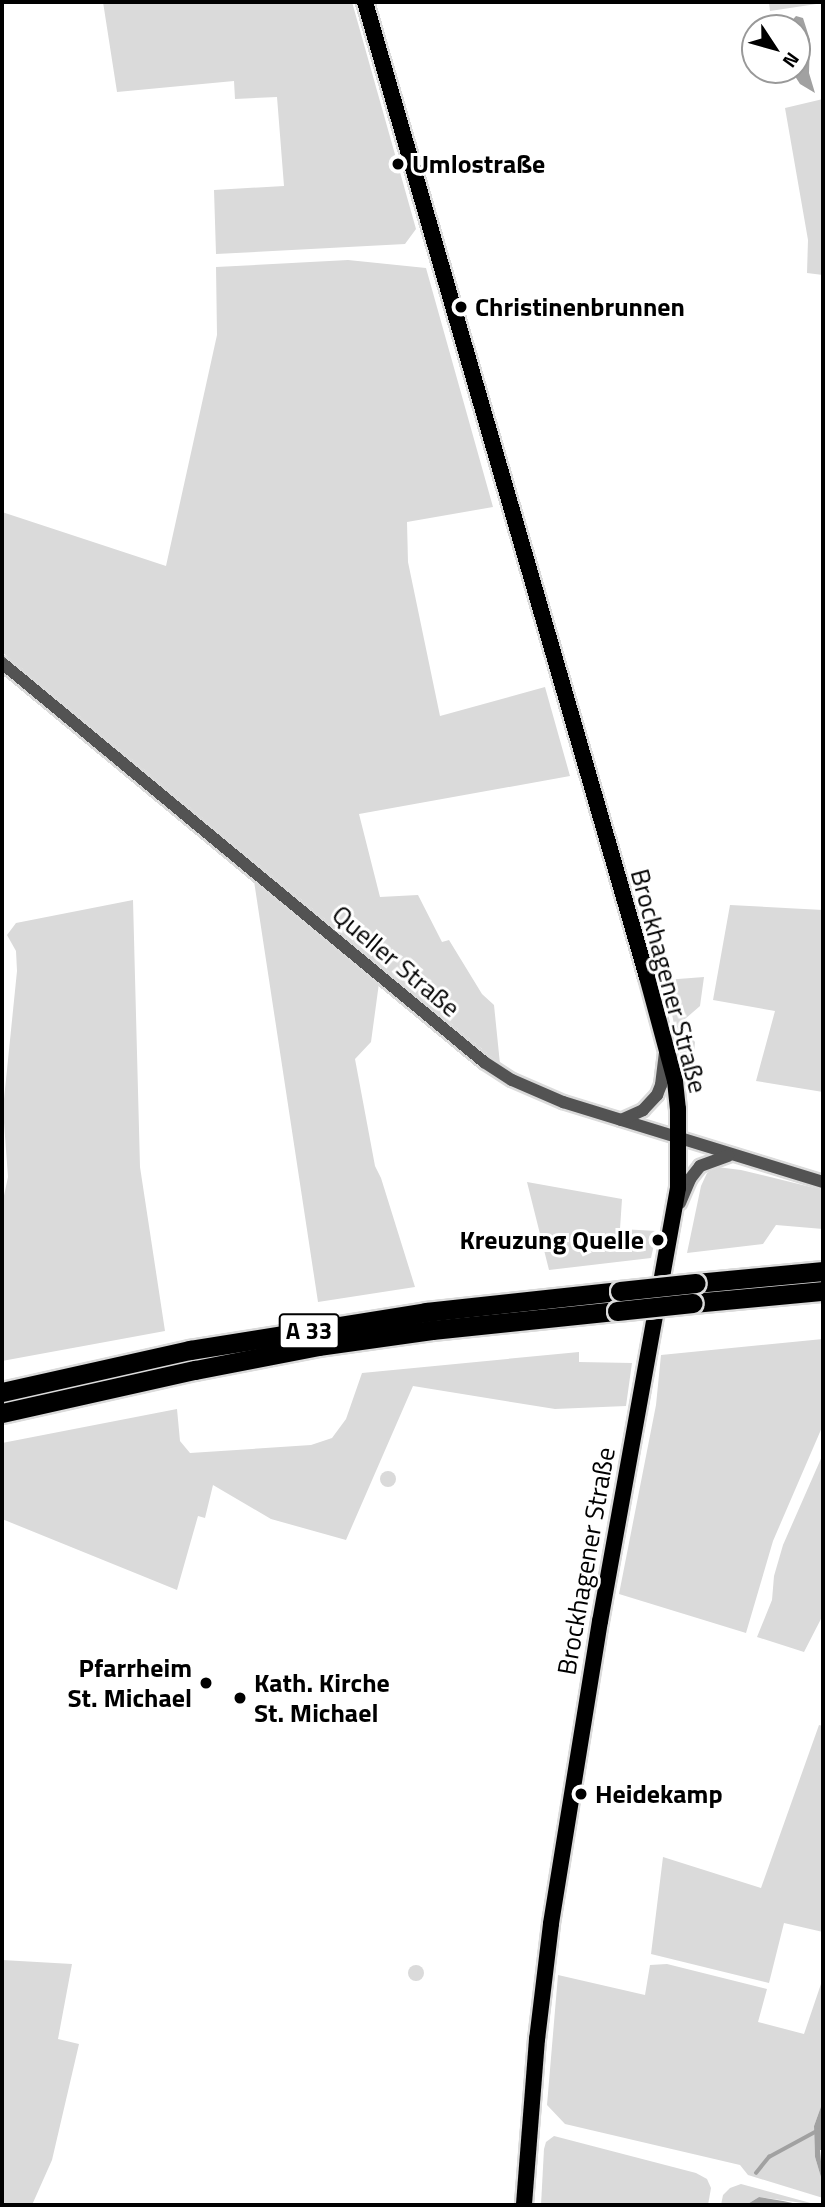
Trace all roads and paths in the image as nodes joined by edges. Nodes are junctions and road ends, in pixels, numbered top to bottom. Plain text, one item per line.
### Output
1 (365, 2) edge
2 (2, 663) edge
3 (666, 1047) junction
4 (621, 1120) junction
5 (680, 1138) junction
6 (738, 1157) junction
7 (823, 1182) edge
8 (668, 1243) junction
9 (823, 1271) edge
10 (823, 1291) edge
11 (619, 1301) junction
12 (2, 1392) edge
13 (2, 1413) edge
14 (524, 2205) edge

1 - 3 main road, Brockhagener Straße
2 - 4 street, Queller Straße
3 - 4 street
3 - 5 main road, Brockhagener Straße
4 - 5 street, Queller Straße
5 - 6 street, Queller Straße
5 - 8 main road, Brockhagener Straße
6 - 7 street, Queller Straße
6 - 8 street
8 - 14 main road, Brockhagener Straße
9 - 11 highway, A 33, bridge
10 - 11 highway, A 33, bridge
11 - 12 highway, A 33
11 - 13 highway, A 33

